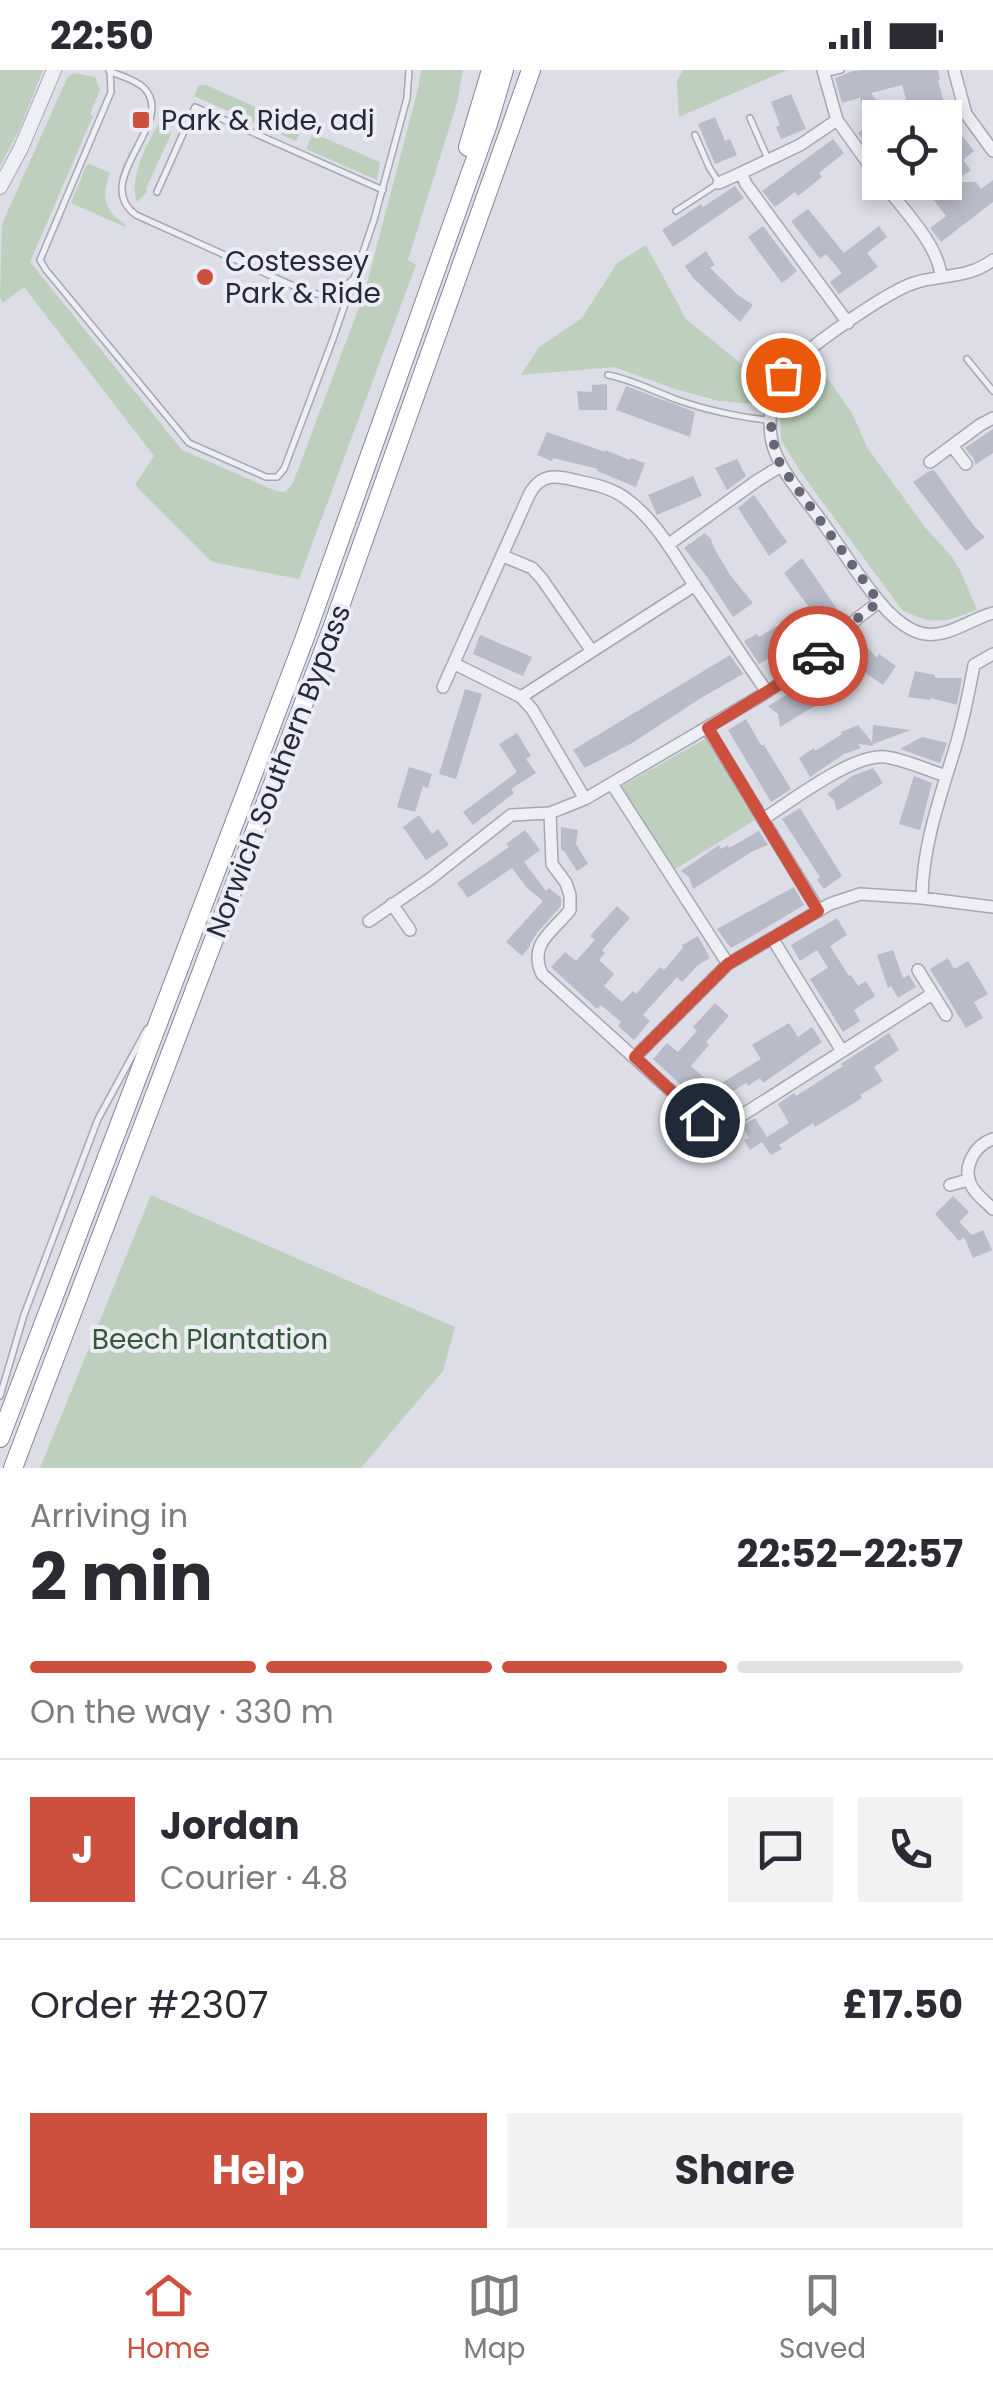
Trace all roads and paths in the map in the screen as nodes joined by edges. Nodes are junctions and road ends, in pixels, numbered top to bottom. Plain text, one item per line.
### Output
1 (54, 70) edge
2 (109, 70) edge
3 (491, 70) edge
4 (504, 70) edge
5 (530, 70) edge
6 (542, 70) edge
7 (841, 70) edge
8 (954, 70) edge
9 (406, 71) edge
10 (824, 72) edge
11 (750, 118) dead end
12 (837, 120) junction
13 (695, 134) dead end
14 (993, 151) edge
15 (862, 155) edge
16 (768, 159) junction
17 (741, 173) junction
18 (720, 184) junction
19 (0, 186) edge
20 (383, 190) junction
21 (157, 192) dead end
22 (895, 200) edge
23 (676, 211) dead end
24 (993, 260) edge
25 (941, 275) junction
26 (354, 278) junction
27 (446, 306) junction
28 (848, 323) junction
29 (415, 325) junction
30 (967, 359) dead end
31 (608, 375) dead end
32 (993, 392) edge
33 (993, 418) edge
34 (770, 420) junction
35 (952, 446) junction
36 (930, 462) dead end
37 (966, 464) dead end
38 (781, 466) junction
39 (669, 544) junction
40 (503, 556) junction
41 (695, 585) junction
42 (879, 602) junction
43 (993, 613) edge
44 (591, 650) junction
45 (993, 654) edge
46 (455, 664) junction
47 (443, 687) dead end
48 (767, 692) junction
49 (521, 697) junction
50 (708, 728) junction
51 (946, 776) junction
52 (612, 784) junction
53 (586, 799) junction
54 (550, 813) junction
55 (763, 819) junction
56 (922, 898) junction
57 (392, 904) junction
58 (993, 907) edge
59 (818, 911) junction
60 (369, 920) dead end
61 (410, 930) dead end
62 (772, 938) junction
63 (728, 964) junction
64 (918, 970) dead end
65 (171, 988) junction
66 (932, 994) junction
67 (946, 1015) dead end
68 (842, 1051) junction
69 (635, 1057) junction
70 (993, 1139) edge
71 (968, 1180) junction
72 (950, 1185) dead end
73 (991, 1203) edge
74 (0, 1396) edge
75 (0, 1438) edge
76 (13, 1468) edge

1 - 19 street
2 - 26 lane
2 - 26 lane
3 - 29 highway
4 - 29 highway, Norwich Southern Bypass
5 - 27 highway, Norwich Southern Bypass
6 - 27 highway
7 - 10 lane
8 - 14 street
9 - 20 lane
10 - 12 street
11 - 16 lane
12 - 15 street
12 - 16 street
13 - 18 lane
16 - 17 street
17 - 18 street
17 - 28 street
18 - 23 lane
20 - 21 lane
20 - 26 lane
22 - 25 street
24 - 25 street
25 - 28 street
27 - 76 highway, Norwich Southern Bypass
28 - 34 street
29 - 65 highway, Norwich Southern Bypass
30 - 32 lane
31 - 34 lane
33 - 35 street
34 - 38 street
35 - 36 street
35 - 37 street
38 - 39 street
38 - 42 street
39 - 40 street
39 - 41 street
40 - 44 street
40 - 46 street
41 - 44 street
41 - 48 street
42 - 43 street
42 - 48 street
44 - 49 street
45 - 51 street
46 - 47 street
46 - 49 street
48 - 50 street
49 - 53 street
50 - 52 street
50 - 55 street
51 - 55 street
51 - 56 street
52 - 53 street
52 - 63 street
53 - 54 street
54 - 57 street
54 - 69 street
55 - 59 street
56 - 58 street
56 - 59 street
57 - 60 street
57 - 61 street
59 - 62 street
62 - 63 street
62 - 68 street
63 - 69 street
64 - 66 street
65 - 74 lane
65 - 75 highway, Norwich Southern Bypass
66 - 67 street
66 - 68 street
68 - 69 street
70 - 71 street
71 - 72 street
71 - 73 street

